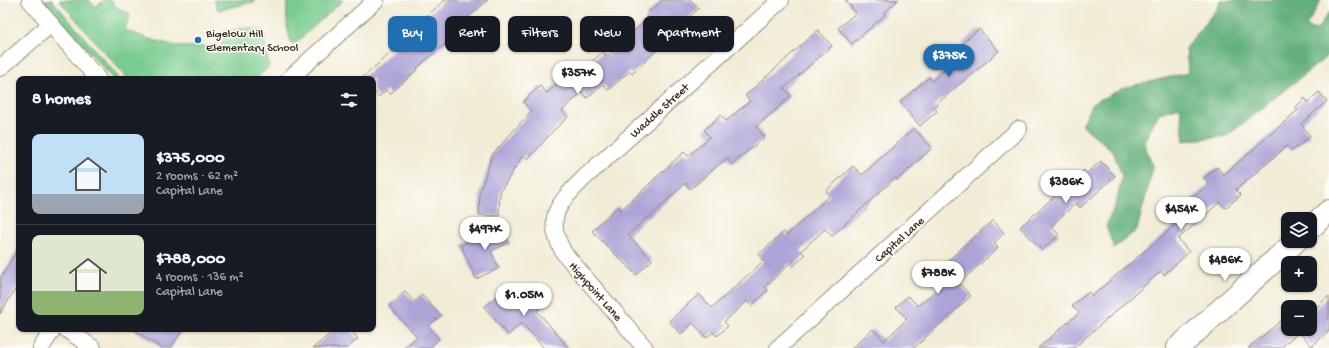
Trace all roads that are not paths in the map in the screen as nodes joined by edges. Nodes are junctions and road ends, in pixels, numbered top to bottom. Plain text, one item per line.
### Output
1 (30, 0) edge
2 (376, 0) edge
3 (781, 0) edge
4 (51, 24) junction
5 (0, 68) edge
6 (95, 76) edge
7 (292, 76) edge
8 (1019, 129) dead end
9 (1329, 211) edge
10 (1317, 222) edge
11 (554, 230) joint
12 (1288, 248) edge
13 (51, 332) edge
14 (70, 332) edge
15 (41, 348) edge
16 (93, 348) edge
17 (645, 348) edge
18 (778, 348) edge
19 (1178, 348) edge

1 - 4 street
2 - 7 street
3 - 11 street, Waddle Street
4 - 5 street
4 - 6 street
8 - 18 street, Capital Lane
9 - 10 main road
11 - 17 street, Highpoint Lane
12 - 19 main road
13 - 15 street
14 - 16 street

